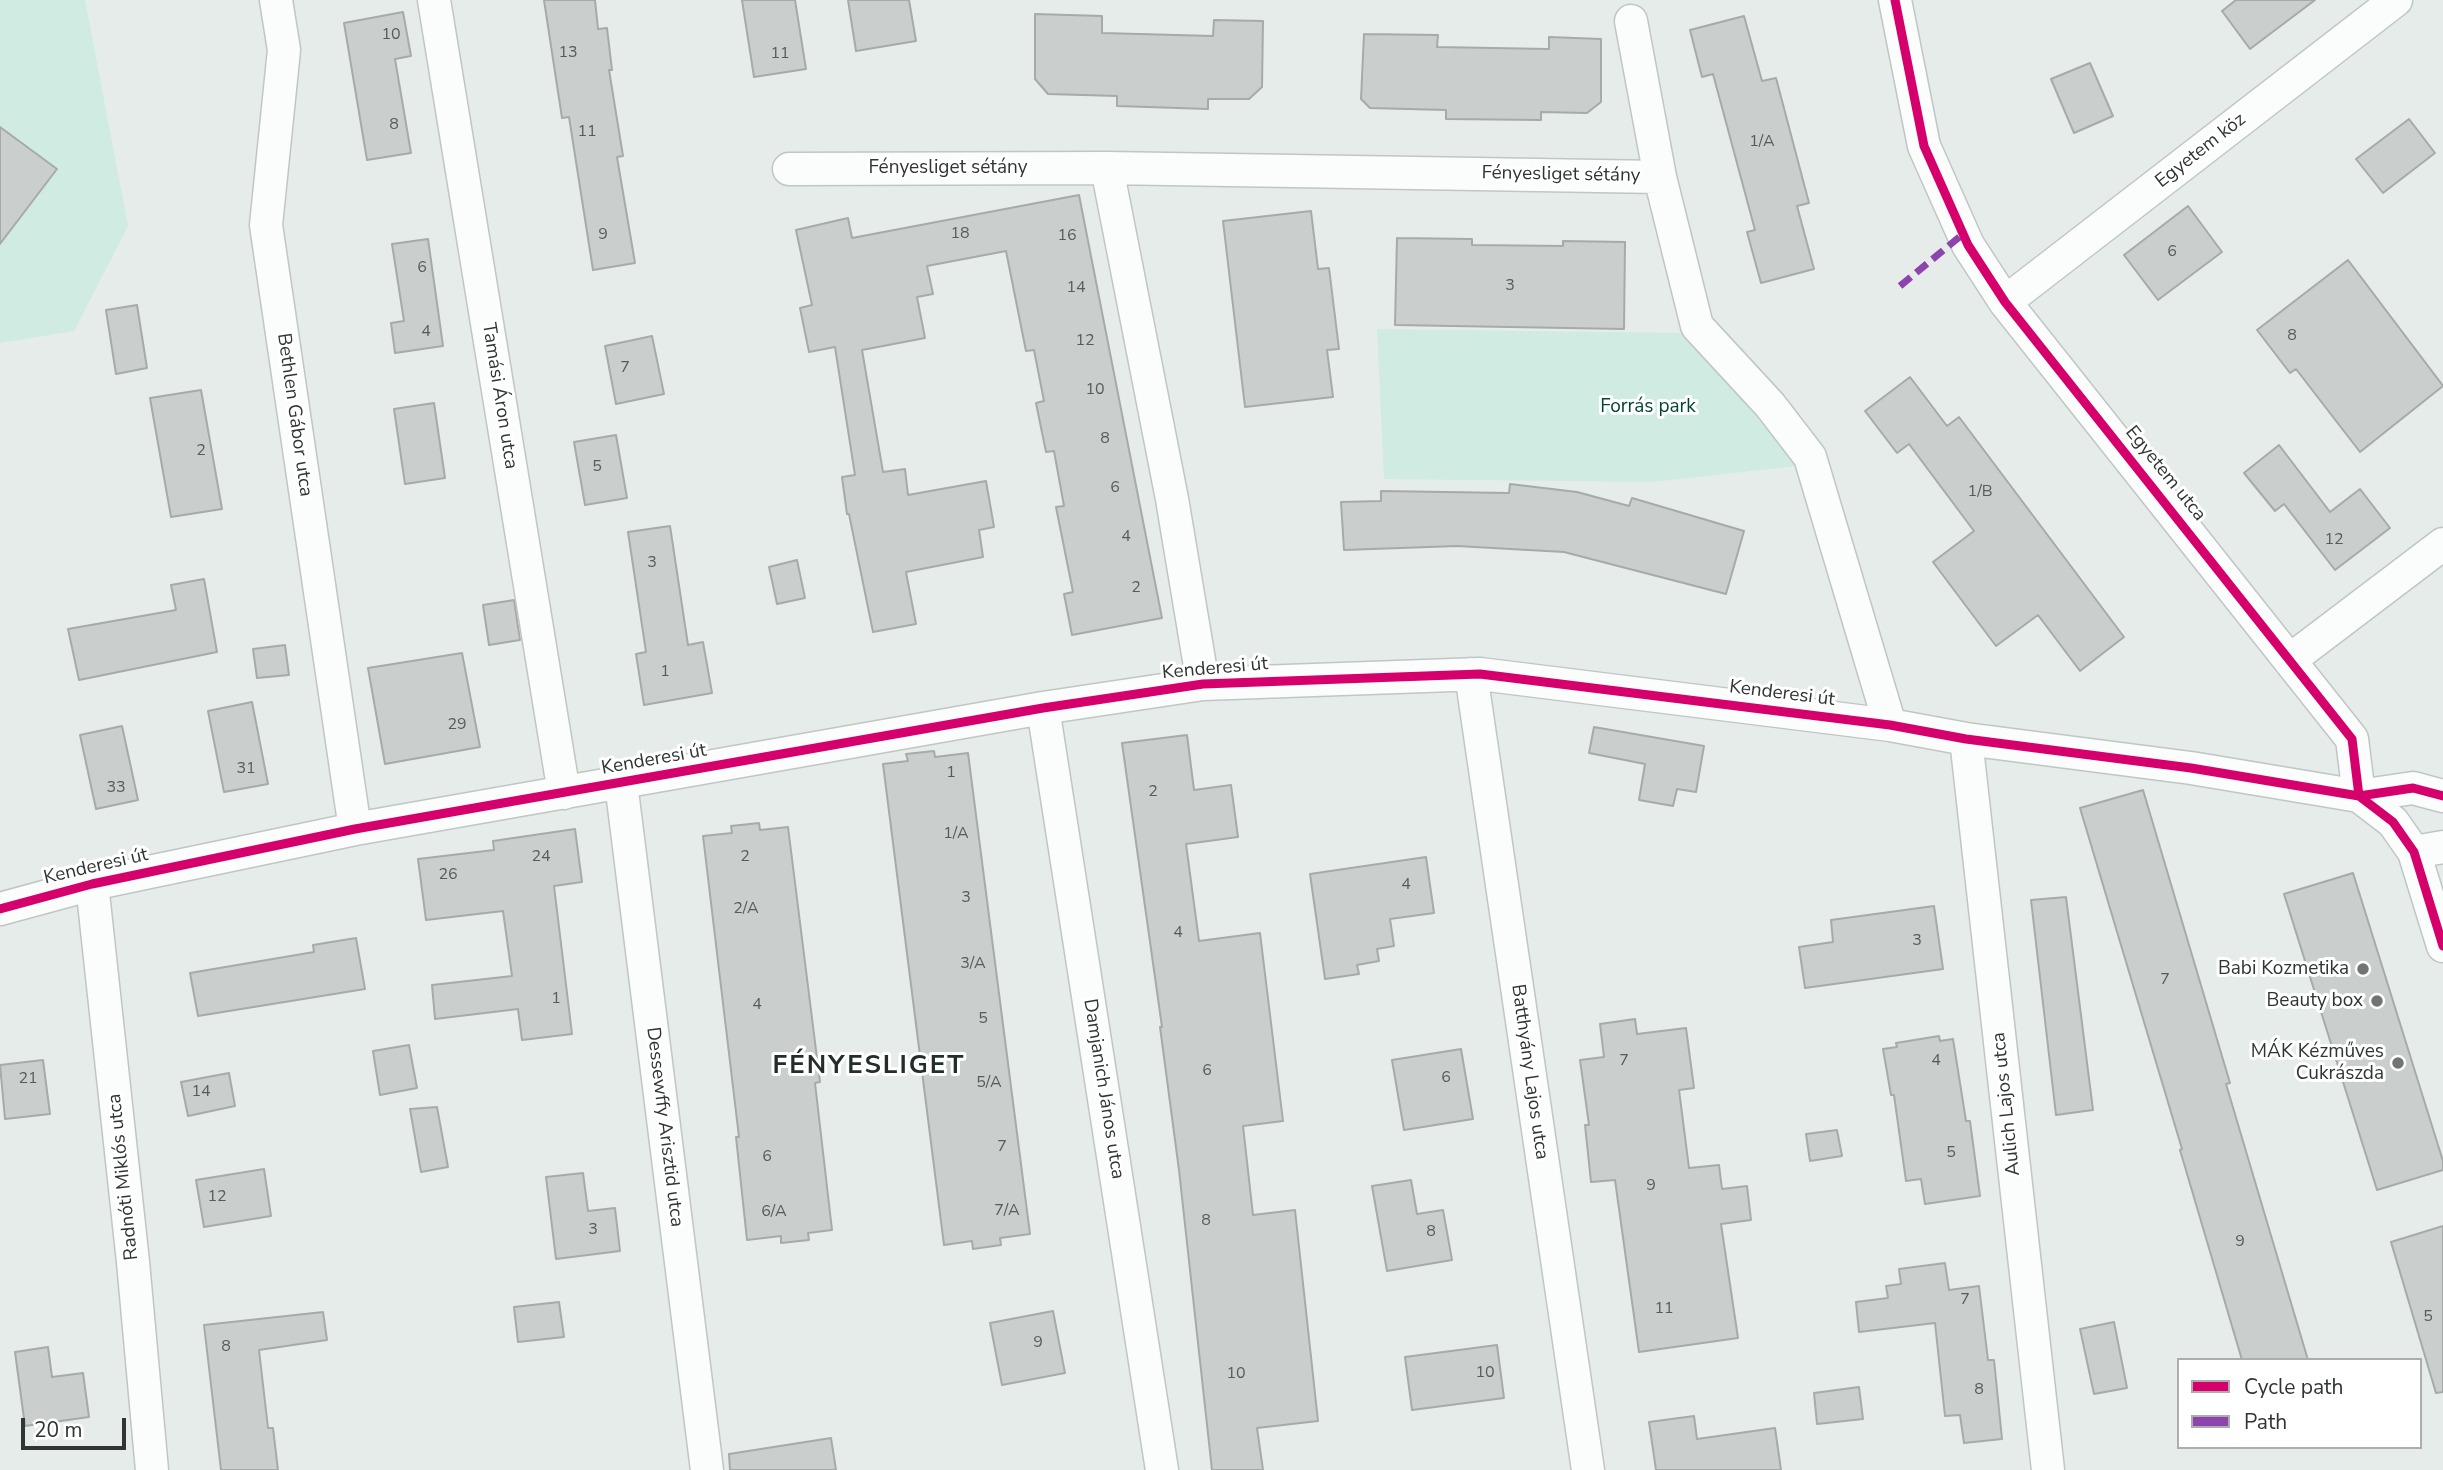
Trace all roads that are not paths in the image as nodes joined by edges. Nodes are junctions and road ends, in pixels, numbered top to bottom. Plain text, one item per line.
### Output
1 (276, 0) edge
2 (434, 0) edge
3 (1895, 0) edge
4 (2396, 0) edge
5 (1631, 21) dead end
6 (1107, 168) junction
7 (789, 169) dead end
8 (1660, 177) junction
9 (2005, 302) junction
10 (2443, 544) edge
11 (2290, 660) junction
12 (1471, 674) junction
13 (1203, 684) junction
14 (1043, 708) junction
15 (1890, 725) junction
16 (1966, 738) junction
17 (621, 783) junction
18 (564, 793) junction
19 (2359, 796) junction
20 (2443, 796) edge
21 (355, 830) junction
22 (2428, 850) edge
23 (92, 884) junction
24 (0, 909) edge
25 (2443, 946) edge
26 (152, 1470) edge
27 (707, 1470) edge
28 (1162, 1470) edge
29 (1588, 1470) edge
30 (2048, 1470) edge

1 - 21 street, Bethlen Gábor utca
2 - 18 street, Tamási Áron utca
3 - 9 street, Egyetem utca
4 - 9 street, Egyetem köz
5 - 8 street
6 - 7 street, Fényesliget sétány
6 - 8 street, Fényesliget sétány
6 - 13 street
8 - 15 street, Fényesliget sétány
9 - 11 street, Egyetem utca
10 - 11 street
11 - 19 street, Egyetem utca
12 - 13 street, Kenderesi út
12 - 15 street, Kenderesi út
12 - 29 street, Batthyány Lajos utca
13 - 14 street, Kenderesi út
14 - 17 street, Kenderesi út
14 - 28 street, Damjanich János utca
15 - 16 street, Kenderesi út
16 - 19 street, Kenderesi út
16 - 30 street, Aulich Lajos utca
17 - 18 street, Kenderesi út
17 - 27 street, Dessewffy Arisztid utca
18 - 21 street, Kenderesi út
19 - 20 street, Kenderesi út
19 - 22 street
21 - 23 street, Kenderesi út
22 - 25 street
23 - 24 street, Kenderesi út
23 - 26 street, Radnóti Miklós utca

